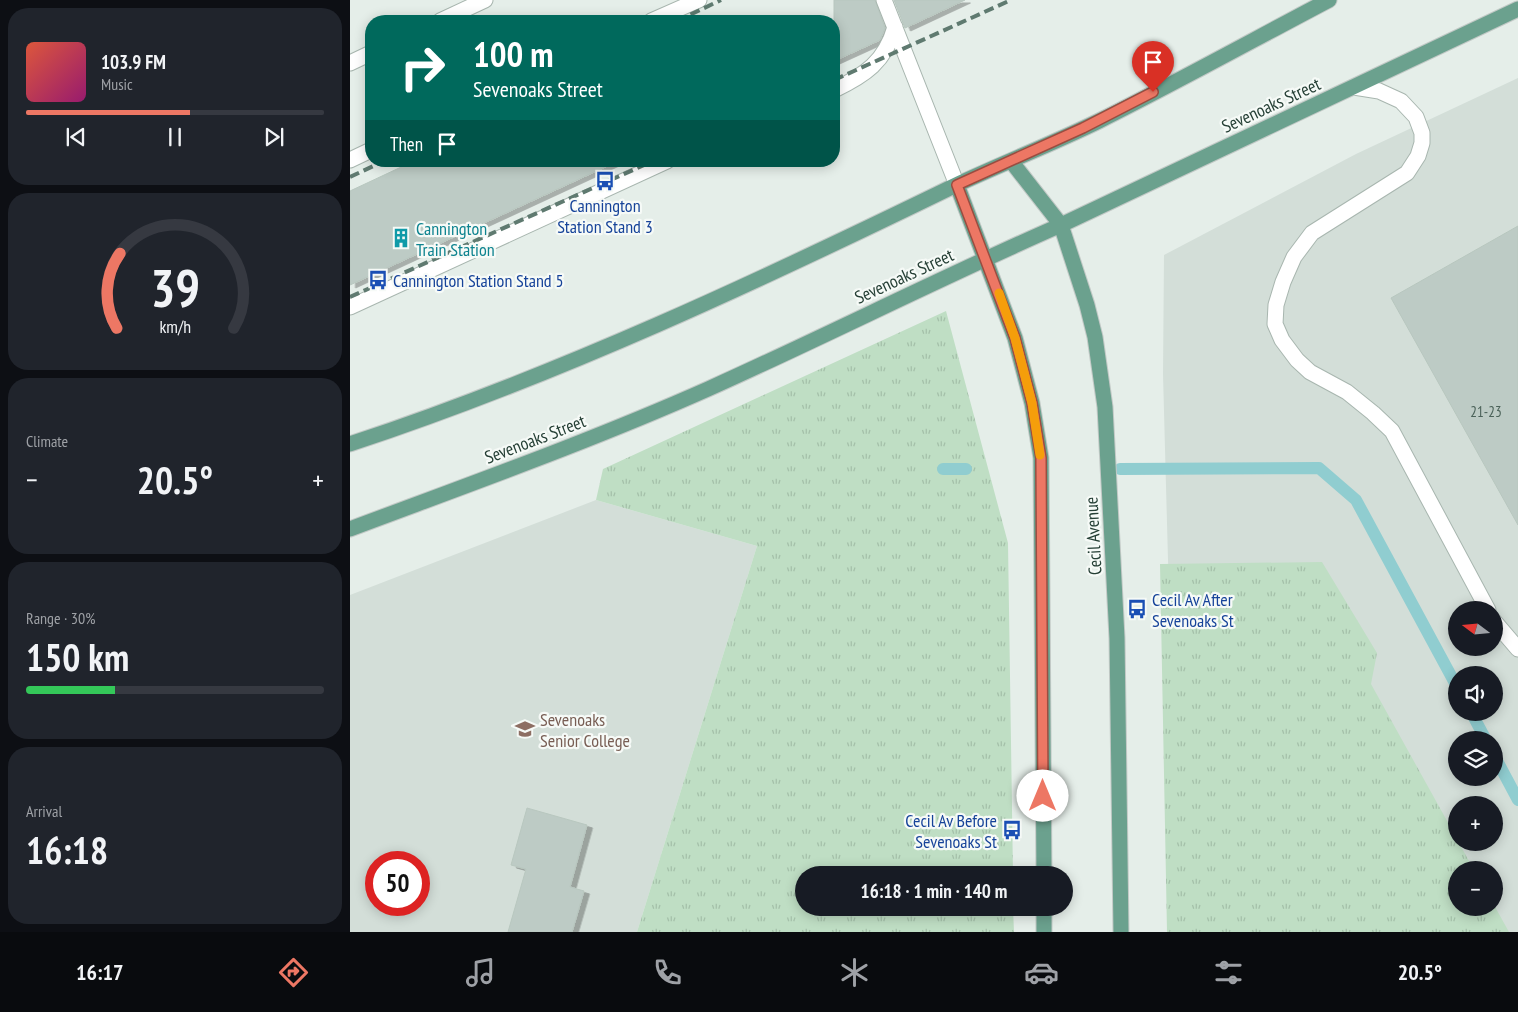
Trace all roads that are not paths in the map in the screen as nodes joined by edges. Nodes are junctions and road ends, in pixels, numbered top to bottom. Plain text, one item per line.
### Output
1 (485, 0) edge
2 (700, 0) edge
3 (884, 0) edge
4 (1329, 0) edge
5 (1518, 9) edge
6 (453, 15) edge
7 (665, 15) edge
8 (895, 27) junction
9 (365, 56) edge
10 (350, 63) edge
11 (840, 87) edge
12 (1354, 87) junction
13 (365, 153) edge
14 (350, 160) edge
15 (1011, 161) junction
16 (654, 167) edge
17 (957, 185) junction
18 (1061, 225) junction
19 (986, 258) junction
20 (350, 307) edge
21 (350, 444) edge
22 (350, 530) edge
23 (1483, 601) edge
24 (1503, 632) edge
25 (1518, 649) edge
26 (1044, 866) edge
27 (1044, 916) edge
28 (1044, 932) edge
29 (1121, 932) edge

1 - 6 street
2 - 7 street
3 - 8 street
4 - 15 main road
5 - 12 main road, Sevenoaks Street
8 - 11 street
8 - 17 street
9 - 10 street
12 - 18 main road, Sevenoaks Street
12 - 23 street
13 - 14 street
15 - 17 main road
15 - 18 main road, Cecil Avenue
16 - 20 street
17 - 19 main road
17 - 21 main road
18 - 19 main road, Sevenoaks Street
18 - 29 main road, Cecil Avenue
19 - 22 main road, Sevenoaks Street
19 - 26 main road
24 - 25 street
27 - 28 main road

